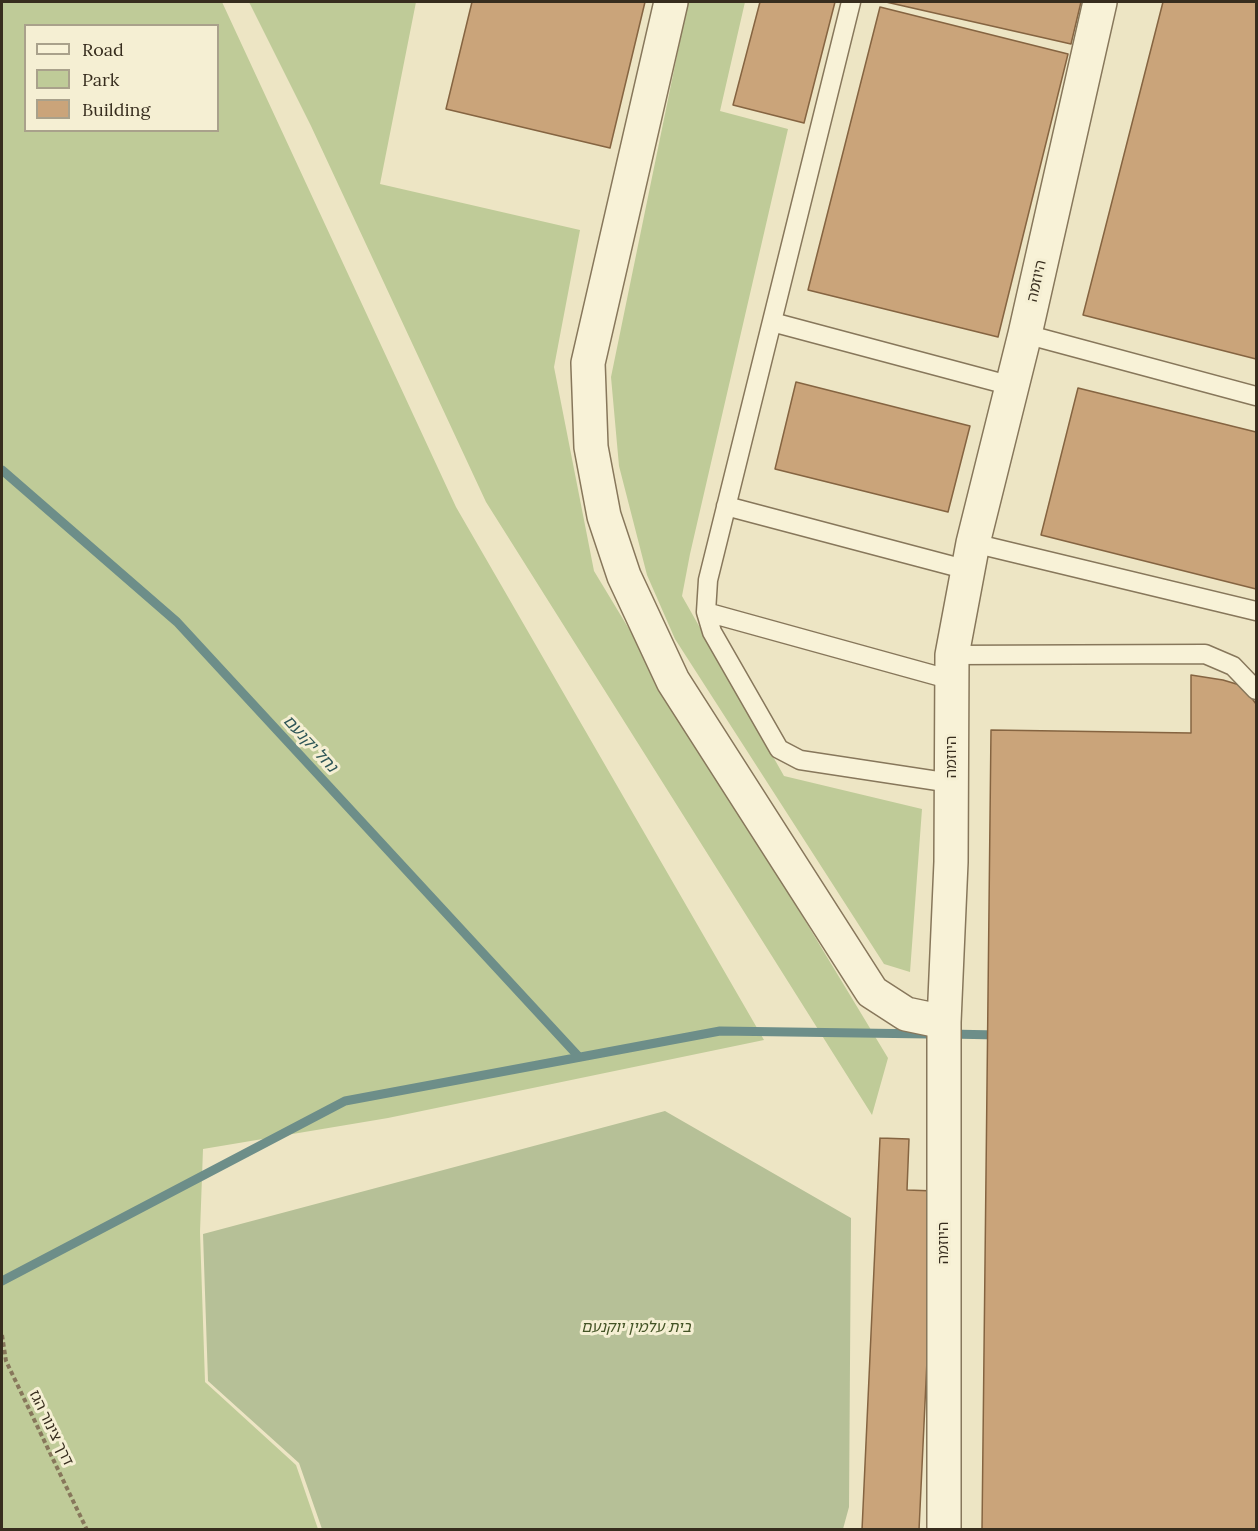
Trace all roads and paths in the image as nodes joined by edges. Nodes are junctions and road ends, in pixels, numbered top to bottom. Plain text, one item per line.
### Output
1 (671, 2) edge
2 (851, 2) edge
3 (1100, 2) edge
4 (772, 322) junction
5 (1025, 334) junction
6 (1012, 386) junction
7 (1257, 396) edge
8 (726, 506) junction
9 (970, 556) junction
10 (1257, 611) edge
11 (706, 612) junction
12 (952, 668) junction
13 (1257, 690) edge
14 (951, 783) junction
15 (944, 1022) junction
16 (2, 1335) edge
17 (87, 1530) edge
18 (945, 1530) edge

1 - 15 street
2 - 4 lane
3 - 5 street, היוזמה
4 - 6 lane
4 - 8 lane
5 - 6 street, היוזמה
5 - 7 lane
6 - 9 street, היוזמה
8 - 9 lane
8 - 11 lane
9 - 10 lane
9 - 12 street, היוזמה
11 - 12 lane
11 - 14 lane
12 - 13 lane
12 - 14 street, היוזמה
14 - 15 street, היוזמה
15 - 18 street, היוזמה
16 - 17 path, דרך צינור הגז

